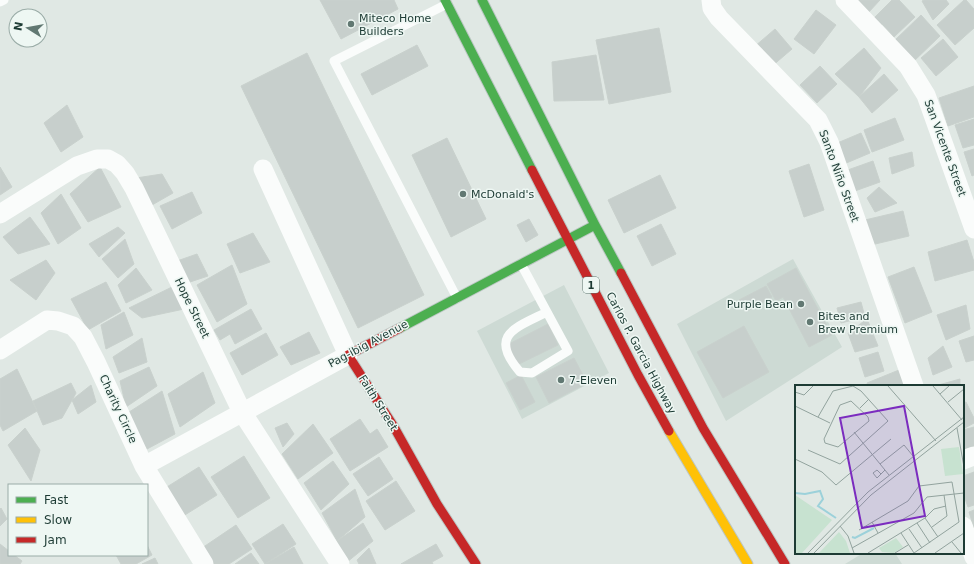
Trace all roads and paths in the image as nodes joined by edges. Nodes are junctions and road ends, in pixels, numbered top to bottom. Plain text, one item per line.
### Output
1 (4, 0) edge
2 (711, 0) edge
3 (845, 0) edge
4 (0, 2) edge
5 (446, 2) edge
6 (480, 2) edge
7 (263, 169) dead end
8 (0, 214) edge
9 (595, 225) junction
10 (974, 229) edge
11 (568, 240) junction
12 (520, 264) junction
13 (457, 298) junction
14 (547, 312) junction
15 (0, 350) edge
16 (348, 355) junction
17 (914, 385) edge
18 (242, 412) junction
19 (974, 456) edge
20 (964, 460) edge
21 (144, 466) junction
22 (964, 529) edge
23 (974, 557) edge
24 (204, 564) edge
25 (340, 564) edge
26 (476, 564) edge
27 (748, 564) edge
28 (785, 564) edge

1 - 4 lane
2 - 17 street, Santo Niño Street
3 - 10 street, San Vicente Street
5 - 11 main road, Carlos P. Garcia Highway / 1
5 - 13 lane
6 - 9 main road, Carlos P. Garcia Highway
7 - 16 street, Faith Street
8 - 18 street, Hope Street
9 - 11 main road, Pag-ibig Avenue
9 - 28 main road, Carlos P. Garcia Highway
11 - 12 main road, Pag-ibig Avenue
11 - 27 main road, Carlos P. Garcia Highway / 1
12 - 13 main road, Pag-ibig Avenue
12 - 14 lane
13 - 16 main road, Pag-ibig Avenue
14 - 14 lane
15 - 21 street, Charity Circle
16 - 18 street, Pag-ibig Avenue
16 - 26 main road, Faith Street
18 - 21 street, Pag-ibig Avenue
18 - 25 street, Hope Street
19 - 20 street
21 - 24 street, Charity Circle
22 - 23 street

